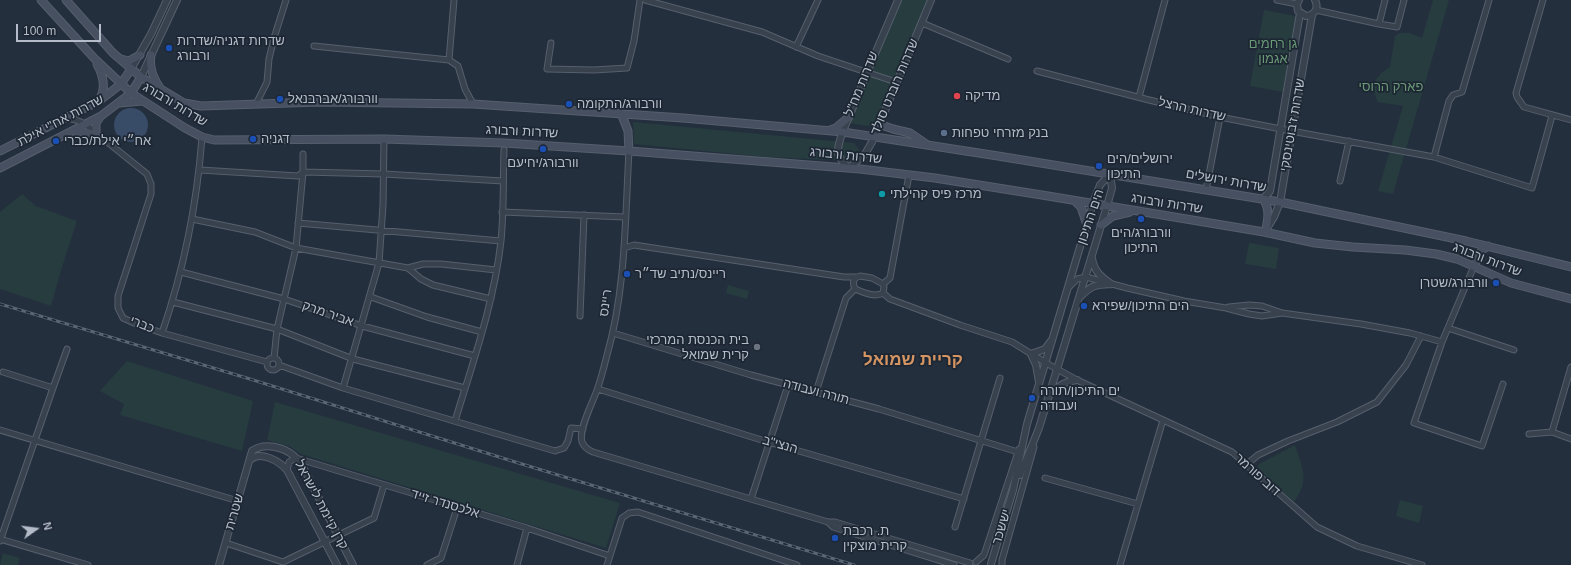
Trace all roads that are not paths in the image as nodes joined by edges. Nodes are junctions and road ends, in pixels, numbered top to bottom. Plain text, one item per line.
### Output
1 (41, 0) edge
2 (66, 0) edge
3 (167, 0) edge
4 (177, 0) edge
5 (286, 0) edge
6 (454, 0) edge
7 (640, 0) edge
8 (645, 0) edge
9 (818, 0) edge
10 (898, 0) edge
11 (931, 0) edge
12 (1165, 0) edge
13 (1277, 0) edge
14 (1315, 0) edge
15 (1385, 0) edge
16 (1404, 0) edge
17 (1489, 0) edge
18 (1543, 0) edge
19 (1298, 2) edge
20 (1314, 12) junction
21 (1300, 13) junction
22 (922, 23) junction
23 (1379, 24) junction
24 (551, 43) dead end
25 (314, 46) dead end
26 (796, 47) junction
27 (140, 55) junction
28 (152, 55) junction
29 (94, 58) junction
30 (120, 59) junction
31 (1008, 59) dead end
32 (449, 60) junction
33 (131, 69) junction
34 (1037, 72) dead end
35 (867, 73) junction
36 (141, 77) junction
37 (896, 82) junction
38 (121, 84) junction
39 (161, 90) junction
40 (131, 93) junction
41 (1138, 97) junction
42 (99, 101) junction
43 (142, 101) junction
44 (118, 104) junction
45 (256, 104) junction
46 (473, 104) junction
47 (621, 113) junction
48 (101, 116) junction
49 (1220, 116) junction
50 (1552, 116) junction
51 (849, 117) junction
52 (66, 118) junction
53 (1571, 120) edge
54 (85, 124) junction
55 (879, 124) junction
56 (1281, 129) junction
57 (70, 131) junction
58 (826, 131) junction
59 (1291, 131) junction
60 (843, 132) junction
61 (97, 134) junction
62 (202, 137) junction
63 (873, 138) junction
64 (384, 140) junction
65 (1350, 141) junction
66 (928, 146) junction
67 (504, 150) dead end
68 (618, 150) junction
69 (629, 150) junction
70 (0, 151) edge
71 (303, 154) dead end
72 (1434, 157) junction
73 (629, 164) junction
74 (0, 168) edge
75 (849, 168) junction
76 (200, 170) junction
77 (303, 172) junction
78 (384, 174) junction
79 (1110, 174) junction
80 (909, 175) junction
81 (503, 181) junction
82 (1340, 181) dead end
83 (1206, 190) junction
84 (1282, 190) junction
85 (1263, 199) junction
86 (1075, 200) junction
87 (1280, 202) junction
88 (1094, 204) junction
89 (1291, 205) junction
90 (1107, 206) junction
91 (1137, 211) junction
92 (502, 212) junction
93 (584, 216) junction
94 (625, 217) junction
95 (192, 219) junction
96 (298, 224) junction
97 (1087, 225) junction
98 (1101, 225) junction
99 (382, 230) junction
100 (1265, 231) junction
101 (501, 241) junction
102 (1488, 246) junction
103 (296, 248) junction
104 (624, 248) junction
105 (1091, 257) junction
106 (380, 263) junction
107 (1474, 266) junction
108 (1571, 267) edge
109 (408, 268) junction
110 (496, 270) junction
111 (181, 272) junction
112 (856, 277) junction
113 (1086, 277) junction
114 (883, 284) junction
115 (1111, 284) junction
116 (1068, 287) junction
117 (855, 288) junction
118 (883, 293) junction
119 (371, 297) junction
120 (491, 298) junction
121 (1080, 298) junction
122 (284, 299) junction
123 (1571, 299) edge
124 (173, 302) junction
125 (1249, 305) junction
126 (1262, 306) junction
127 (1226, 308) junction
128 (1282, 313) junction
129 (1249, 314) junction
130 (580, 316) dead end
131 (1262, 316) junction
132 (362, 326) junction
133 (1448, 328) junction
134 (277, 329) junction
135 (482, 332) junction
136 (162, 333) junction
137 (614, 333) junction
138 (1054, 336) junction
139 (1421, 336) junction
140 (1442, 342) junction
141 (68, 349) dead end
142 (1514, 350) dead end
143 (1031, 354) junction
144 (475, 356) junction
145 (274, 358) junction
146 (353, 359) junction
147 (268, 362) junction
148 (1046, 363) junction
149 (279, 365) junction
150 (1571, 367) edge
151 (1058, 370) junction
152 (3, 372) dead end
153 (1000, 378) dead end
154 (1077, 380) junction
155 (1503, 384) dead end
156 (788, 385) junction
157 (54, 388) junction
158 (343, 388) junction
159 (465, 388) junction
160 (598, 389) junction
161 (816, 392) junction
162 (1037, 392) junction
163 (1050, 394) junction
164 (1163, 420) junction
165 (455, 421) junction
166 (1028, 424) junction
167 (1039, 428) junction
168 (0, 430) edge
169 (583, 430) junction
170 (1552, 432) junction
171 (1530, 434) dead end
172 (1571, 439) edge
173 (981, 441) junction
174 (36, 442) junction
175 (768, 442) junction
176 (1018, 452) junction
177 (296, 458) junction
178 (250, 460) junction
179 (1246, 465) junction
180 (287, 470) junction
181 (1045, 478) dead end
182 (384, 485) junction
183 (1013, 490) junction
184 (751, 499) junction
185 (964, 499) junction
186 (238, 501) junction
187 (1138, 504) junction
188 (457, 508) junction
189 (828, 522) junction
190 (955, 527) dead end
191 (527, 528) junction
192 (337, 535) junction
193 (0, 540) edge
194 (324, 542) junction
195 (226, 543) junction
196 (610, 556) junction
197 (976, 562) junction
198 (969, 564) edge
199 (991, 564) dead end
200 (88, 565) edge
201 (220, 565) edge
202 (337, 565) edge
203 (353, 565) edge
204 (427, 565) edge
205 (517, 565) edge
206 (607, 565) edge
207 (797, 565) edge
208 (954, 565) edge
209 (982, 565) edge
210 (1002, 565) edge
211 (1120, 565) edge
212 (1422, 565) edge

1 - 29 main road, שדרות ורבורג
2 - 30 main road, שדרות ורבורג
3 - 27 street
4 - 28 street
5 - 45 street
6 - 32 street
7 - 24 street
8 - 26 street
9 - 26 street
10 - 35 street, שדרות מח"ל
11 - 22 street, שדרות רוברט סולד
12 - 41 street
13 - 19 street
14 - 20 street, שדרות ז'בוטינסקי
15 - 23 street
16 - 23 street
17 - 72 street
18 - 50 street
19 - 21 street
20 - 21 street
20 - 23 street
20 - 59 street, שדרות ז'בוטינסקי
21 - 56 street, שדרות ז'בוטינסקי
22 - 31 street
22 - 37 street, שדרות רוברט סולד
25 - 32 street
26 - 35 street
27 - 30 main road
27 - 33 street
28 - 36 street
28 - 39 main road
29 - 38 main road, שדרות ורבורג
29 - 42 main road
30 - 33 main road, שדרות ורבורג
32 - 46 street
33 - 36 main road, שדרות ורבורג
33 - 38 main road, שדרות אח"י אילת
34 - 41 street, שדרות הרצל
35 - 37 street
35 - 51 street, שדרות מח"ל
36 - 39 main road, שדרות ורבורג
36 - 40 main road, שדרות אח"י אילת
37 - 55 street, שדרות רוברט סולד
38 - 40 main road, שדרות ורבורג
38 - 42 main road, שדרות אח"י אילת
39 - 45 main road, שדרות ורבורג
40 - 43 main road, שדרות ורבורג
40 - 44 main road, שדרות אח"י אילת
41 - 49 street, שדרות הרצל
42 - 52 main road, שדרות אח"י אילת
43 - 44 main road
43 - 62 main road, שדרות ורבורג
44 - 48 main road, שדרות אח"י אילת
45 - 46 main road, שדרות ורבורג
46 - 47 main road, שדרות ורבורג
47 - 58 main road, שדרות ורבורג
47 - 69 main road, ריינס
48 - 54 main road, שדרות אח"י אילת
48 - 61 main road
49 - 56 street, שדרות הרצל
49 - 83 street
50 - 53 street
50 - 72 street, שדרות הרצל
51 - 58 main road
51 - 60 street, שדרות מח"ל
52 - 54 street, כברי
52 - 70 main road, שדרות אח"י אילת
54 - 57 main road, שדרות אח"י אילת
54 - 61 street, כברי
55 - 63 street, שדרות רוברט סולד
55 - 66 main road
56 - 59 street, שדרות הרצל
56 - 85 street, שדרות ז'בוטינסקי
57 - 61 main road
57 - 74 main road, שדרות אח"י אילת
58 - 60 main road, שדרות ורבורג
59 - 65 street, שדרות הרצל
59 - 84 street, שדרות ז'בוטינסקי
60 - 63 main road, שדרות ורבורג
60 - 75 street, שדרות מח"ל
61 - 136 street, כברי
62 - 64 main road, שדרות ורבורג
62 - 76 street, כברי
63 - 66 main road, שדרות ירושלים
63 - 75 street, שדרות רוברט סולד
64 - 68 main road, שדרות ורבורג
64 - 78 street
65 - 72 street, שדרות הרצל
65 - 82 street
66 - 79 main road, שדרות ירושלים
67 - 81 street
68 - 69 main road, שדרות ורבורג
68 - 73 street
69 - 73 street, ריינס
69 - 75 main road, שדרות ורבורג
71 - 77 street
73 - 94 street, ריינס
75 - 80 main road, שדרות ורבורג
76 - 77 street
76 - 95 street, כברי
77 - 78 street
77 - 96 street
78 - 81 street
78 - 99 street
79 - 83 main road, שדרות ירושלים
79 - 88 street, הים התיכון
79 - 90 street, הים התיכון
80 - 86 main road, שדרות ורבורג
80 - 114 street
81 - 92 street
83 - 85 main road, שדרות ירושלים
84 - 87 street, שדרות ז'בוטינסקי
84 - 89 street
85 - 87 main road, שדרות ירושלים
85 - 100 main road
86 - 88 main road, שדרות ורבורג
86 - 97 main road
87 - 89 main road, שדרות ירושלים
87 - 100 street, שדרות ז'בוטינסקי
88 - 90 main road, שדרות ורבורג
88 - 97 street, הים התיכון
89 - 102 main road, שדרות ירושלים
90 - 91 main road, שדרות ורבורג
90 - 98 street, הים התיכון
91 - 98 main road
91 - 100 main road, שדרות ורבורג
92 - 93 street
92 - 101 street
93 - 94 street
93 - 130 street
94 - 104 street, ריינס
95 - 103 street
95 - 111 street, כברי
96 - 99 street
96 - 103 street
97 - 116 street, הים התיכון
98 - 105 street, הים התיכון
99 - 101 street
99 - 106 street
100 - 107 main road, שדרות ורבורג
101 - 110 street
102 - 107 main road
102 - 108 main road, שדרות ירושלים
103 - 106 street
103 - 122 street
104 - 112 street
104 - 137 street, ריינס
105 - 113 street, הים התיכון
105 - 115 street
106 - 109 street
106 - 119 street
107 - 123 main road, שדרות ורבורג
107 - 133 street
109 - 110 street
109 - 120 street
110 - 120 street
111 - 122 street, אביר מרק
111 - 124 street, כברי
112 - 114 street
112 - 117 street
113 - 115 street
113 - 116 street
113 - 121 street, הים התיכון
114 - 118 street
115 - 121 street
115 - 127 street
116 - 138 street, הים התיכון
117 - 118 street
117 - 161 street
118 - 143 street, דוב פורמר
119 - 132 street
119 - 135 street
120 - 135 street
121 - 151 street, הים התיכון
122 - 132 street, אביר מרק
122 - 134 street
124 - 134 street
124 - 136 street, כברי
125 - 126 street
125 - 127 street
125 - 129 street
126 - 128 street
126 - 131 street
127 - 129 street
128 - 131 street
128 - 139 street
129 - 131 street
132 - 144 street, אביר מרק
132 - 146 street
133 - 140 street
133 - 142 street
134 - 145 street
134 - 146 street
135 - 144 street
136 - 147 street
137 - 156 street, תורה ועבודה
137 - 160 street, ריינס
138 - 143 street
138 - 148 street, הים התיכון
139 - 140 street
139 - 179 street
140 - 155 street
141 - 157 street
143 - 148 street, דוב פורמר
143 - 162 street
144 - 159 street
145 - 147 street
145 - 149 street
146 - 158 street
146 - 159 street
147 - 149 street
148 - 151 street, דוב פורמר
148 - 162 street, הים התיכון
149 - 158 street
150 - 170 street
151 - 154 street, דוב פורמר
151 - 163 street, הים התיכון
152 - 157 street
153 - 173 street
154 - 163 street
154 - 164 street, דוב פורמר
156 - 161 street, תורה ועבודה
156 - 175 street
157 - 174 street
158 - 165 street
159 - 165 street
160 - 169 street, ריינס
160 - 175 street, הנצי"ב
161 - 173 street, תורה ועבודה
162 - 166 street, הים התיכון
163 - 167 street, הים התיכון
164 - 179 street, דוב פורמר
164 - 187 street
165 - 169 street
166 - 176 street
166 - 183 street, הים התיכון
167 - 183 street, הים התיכון
167 - 210 street
168 - 174 street
169 - 184 street, ריינס
170 - 171 street
170 - 172 street
173 - 176 street, תורה ועבודה
173 - 185 street
174 - 186 street
174 - 193 street
175 - 184 street
175 - 185 street, הנצי"ב
176 - 197 street
177 - 178 street, קרן קיימת לישראל
177 - 180 street
177 - 182 street, אלכסנדר זייד
177 - 192 street, קרן קיימת לישראל
178 - 180 street, קרן קיימת לישראל
178 - 186 street, שטרית
179 - 212 street, דוב פורמר
180 - 194 street, קרן קיימת לישראל
181 - 187 street
182 - 188 street, אלכסנדר זייד
182 - 192 street
183 - 199 street, יששכר
184 - 189 street
185 - 190 street
186 - 195 street, שטרית
187 - 211 street
188 - 191 street, אלכסנדר זייד
188 - 204 street
189 - 198 street
189 - 208 street
191 - 196 street, אלכסנדר זייד
191 - 205 street
192 - 194 street
192 - 203 street, קרן קיימת לישראל
193 - 200 street
194 - 195 street
194 - 202 street, קרן קיימת לישראל
195 - 201 street, שטרית
196 - 206 street
196 - 207 street
197 - 198 street
197 - 209 street

